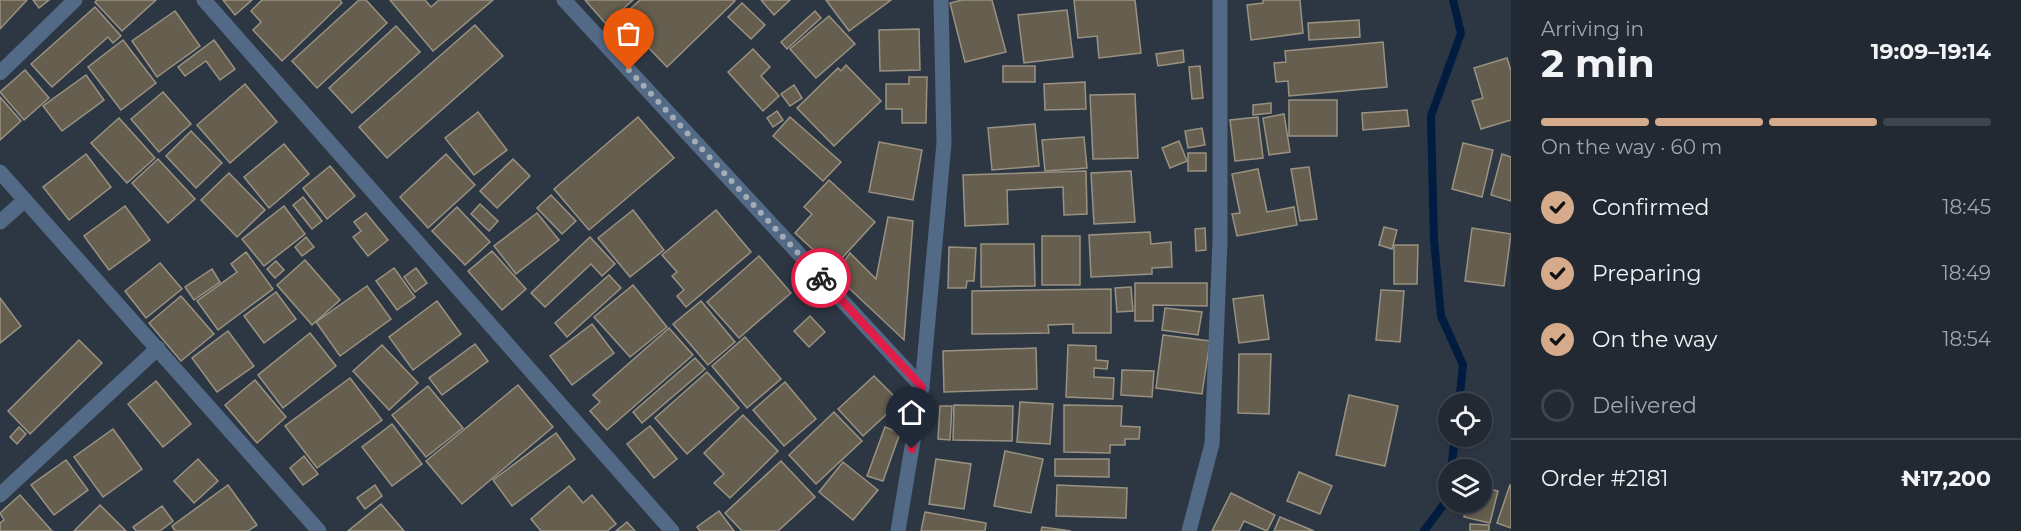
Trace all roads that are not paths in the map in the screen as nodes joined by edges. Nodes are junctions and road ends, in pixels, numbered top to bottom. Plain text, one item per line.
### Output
1 (75, 0) edge
2 (204, 0) edge
3 (564, 0) edge
4 (940, 0) edge
5 (1220, 0) edge
6 (1, 68) edge
7 (0, 172) edge
8 (25, 200) junction
9 (0, 222) edge
10 (158, 348) junction
11 (922, 387) junction
12 (0, 495) edge
13 (319, 531) edge
14 (672, 531) edge
15 (898, 531) edge
16 (1189, 531) edge

1 - 6 street
2 - 14 street
3 - 11 street
4 - 11 street
5 - 16 street
7 - 8 street
8 - 9 street
8 - 10 street
10 - 12 street
10 - 13 street
11 - 15 street

